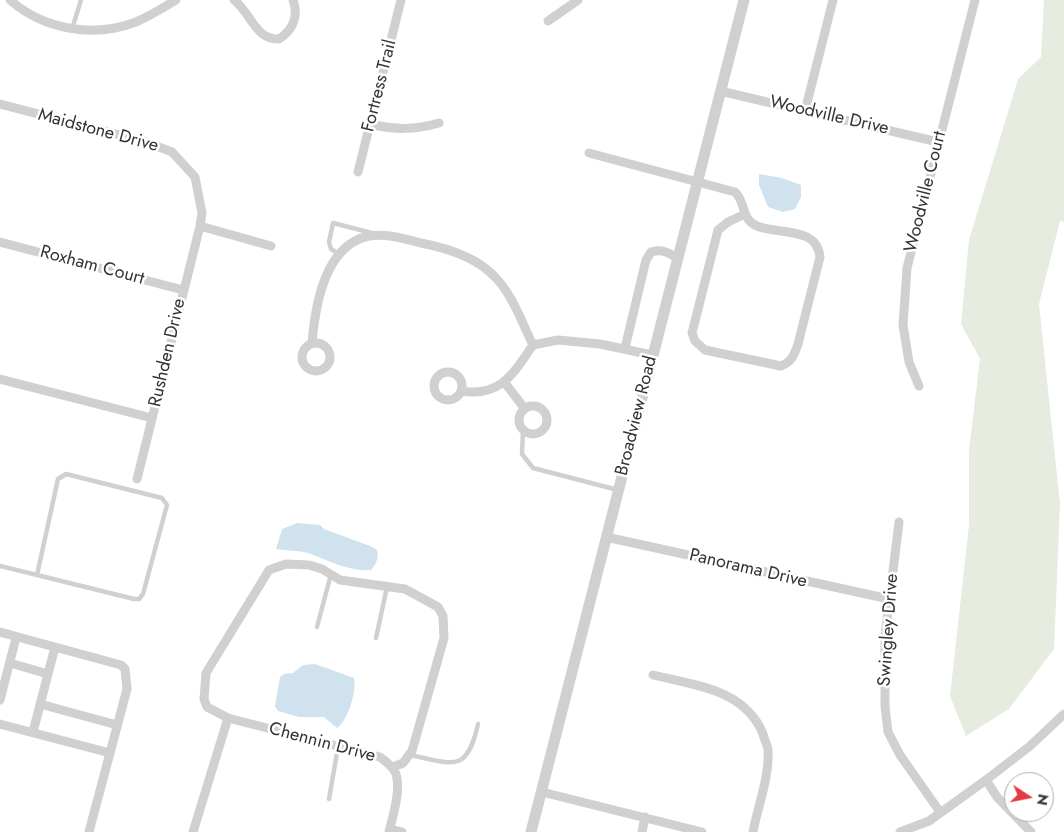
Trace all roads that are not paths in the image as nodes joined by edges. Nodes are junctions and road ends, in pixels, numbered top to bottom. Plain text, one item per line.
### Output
1 (10, 0) edge
2 (82, 0) edge
3 (176, 0) edge
4 (234, 0) edge
5 (293, 0) edge
6 (401, 0) edge
7 (578, 0) edge
8 (744, 0) edge
9 (833, 0) edge
10 (975, 0) edge
11 (548, 21) dead end
12 (72, 29) junction
13 (720, 91) junction
14 (0, 104) edge
15 (805, 111) junction
16 (439, 123) dead end
17 (370, 124) junction
18 (938, 142) junction
19 (588, 153) dead end
20 (358, 172) dead end
21 (697, 182) junction
22 (745, 214) junction
23 (200, 226) junction
24 (379, 235) junction
25 (0, 242) edge
26 (271, 246) dead end
27 (339, 254) junction
28 (677, 258) junction
29 (183, 290) junction
30 (312, 343) dead end
31 (533, 345) junction
32 (625, 348) junction
33 (652, 354) junction
34 (0, 379) edge
35 (505, 383) junction
36 (919, 386) dead end
37 (461, 391) dead end
38 (525, 409) junction
39 (152, 418) junction
40 (523, 430) junction
41 (137, 479) dead end
42 (618, 490) junction
43 (899, 522) dead end
44 (606, 537) junction
45 (0, 566) edge
46 (331, 574) junction
47 (37, 575) junction
48 (386, 587) junction
49 (889, 599) junction
50 (317, 627) dead end
51 (0, 632) edge
52 (16, 638) junction
53 (376, 638) dead end
54 (55, 646) junction
55 (10, 663) junction
56 (48, 674) junction
57 (653, 675) dead end
58 (0, 699) edge
59 (40, 704) junction
60 (1064, 714) edge
61 (228, 718) junction
62 (0, 724) edge
63 (478, 724) dead end
64 (117, 725) junction
65 (33, 732) junction
66 (338, 747) junction
67 (110, 754) junction
68 (408, 755) junction
69 (393, 768) junction
70 (986, 780) junction
71 (542, 792) junction
72 (329, 799) dead end
73 (940, 812) junction
74 (645, 817) junction
75 (390, 830) edge
76 (89, 832) edge
77 (193, 832) edge
78 (402, 832) edge
79 (531, 832) edge
80 (642, 832) edge
81 (702, 832) edge
82 (752, 832) edge
83 (900, 832) edge
84 (1031, 832) edge

1 - 12 street
2 - 12 lane
3 - 12 street
4 - 5 street
6 - 17 street, Fortress Trail
7 - 11 street
8 - 13 street, Broadview Road
9 - 15 street
10 - 18 street, Woodville Court
13 - 15 street, Woodville Drive
13 - 21 street, Broadview Road
14 - 23 street, Maidstone Drive
15 - 18 street, Woodville Drive
16 - 17 street
17 - 20 street, Fortress Trail
18 - 36 street, Woodville Court
19 - 21 street
21 - 22 street
21 - 28 street, Broadview Road
22 - 22 street
23 - 26 street
23 - 29 street, Rushden Drive
24 - 27 street
24 - 27 lane
24 - 31 street
25 - 29 street, Roxham Court
27 - 30 street
28 - 32 street
28 - 33 street, Broadview Road
29 - 39 street, Rushden Drive
31 - 32 street
31 - 35 street
32 - 33 street
33 - 42 street, Broadview Road
34 - 39 street
35 - 37 street
35 - 38 street
38 - 40 street
38 - 40 street
39 - 41 street, Rushden Drive
40 - 42 lane
42 - 44 street, Broadview Road
43 - 49 street, Swingley Drive
44 - 49 street, Panorama Drive
44 - 71 street, Broadview Road
45 - 47 lane
46 - 48 street
46 - 50 lane
46 - 61 street, Chennin Drive
47 - 47 lane
48 - 53 lane
48 - 68 street
49 - 73 street, Swingley Drive
51 - 52 street
52 - 54 street
52 - 55 street
54 - 56 street
54 - 64 street
55 - 56 street
55 - 58 street
56 - 59 street
57 - 82 street
59 - 64 street
59 - 65 street
60 - 70 street
61 - 66 street, Chennin Drive
61 - 77 street
62 - 65 street
63 - 68 lane
64 - 67 street
65 - 67 street
66 - 69 street, Chennin Drive
66 - 72 lane
67 - 76 street
68 - 69 street
69 - 75 street, Chennin Drive
70 - 73 street
70 - 84 street
71 - 74 street
71 - 79 street, Broadview Road
73 - 83 street
74 - 80 street
74 - 81 street
75 - 78 street, Chennin Drive

